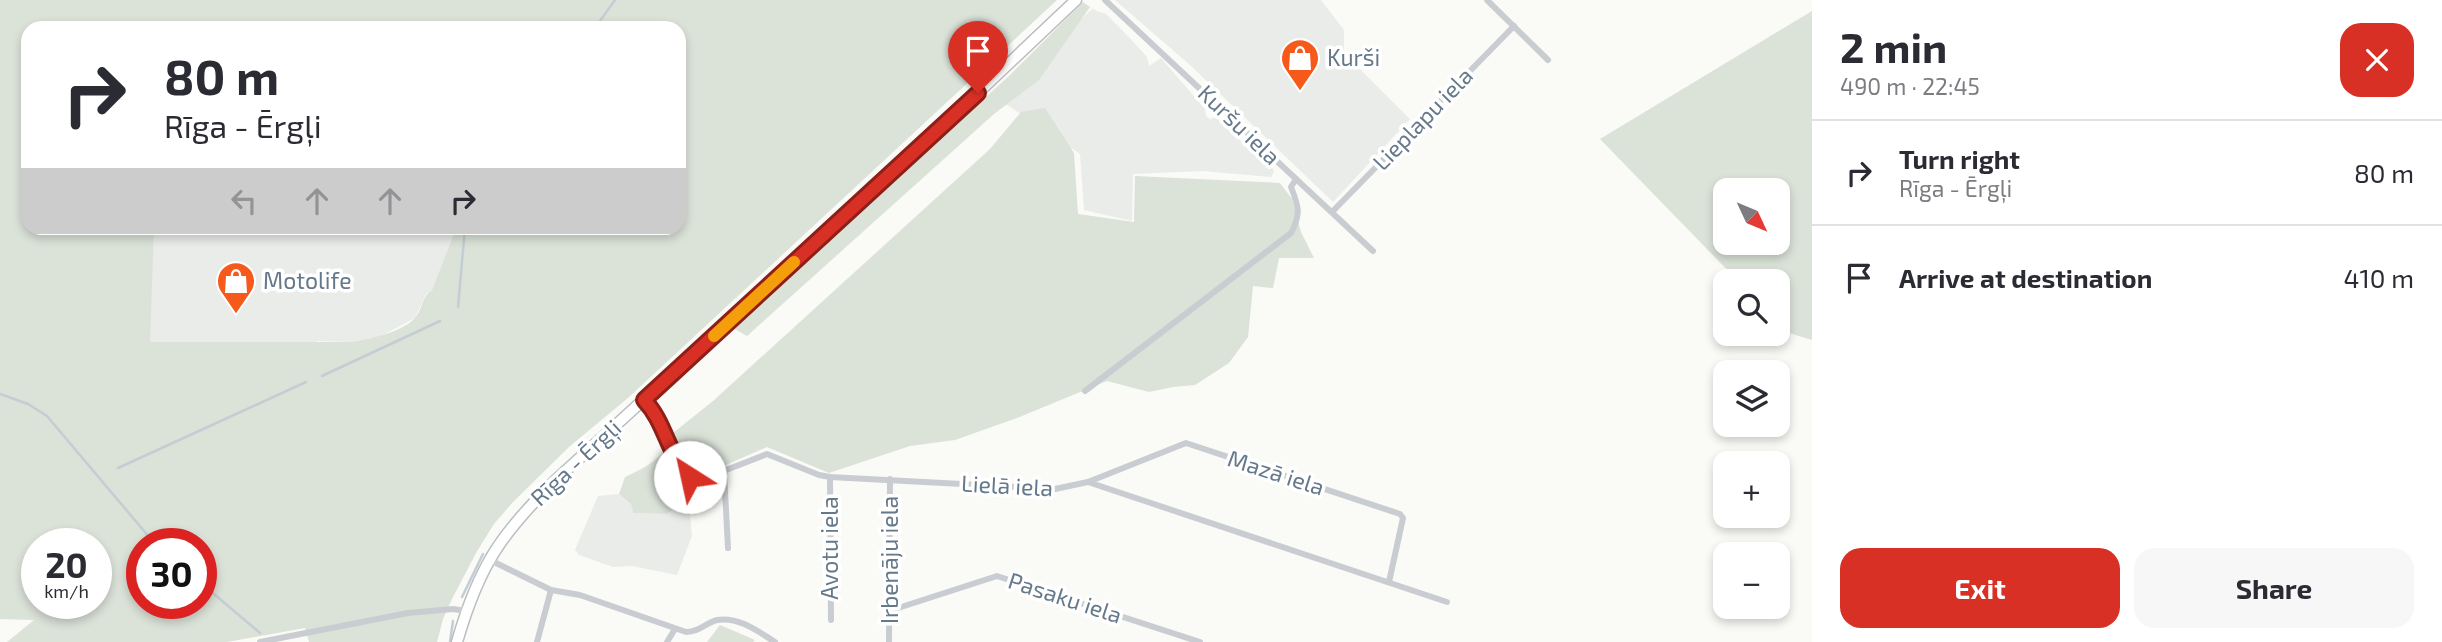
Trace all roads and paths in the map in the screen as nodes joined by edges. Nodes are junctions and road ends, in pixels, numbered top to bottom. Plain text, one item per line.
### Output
1 (1076, 0) edge
2 (1105, 0) edge
3 (1487, 0) edge
4 (1514, 26) junction
5 (1548, 60) dead end
6 (1296, 179) junction
7 (1332, 212) junction
8 (1373, 251) dead end
9 (1085, 391) dead end
10 (644, 400) junction
11 (724, 472) junction
12 (830, 477) junction
13 (890, 479) junction
14 (1088, 482) junction
15 (728, 548) dead end
16 (488, 559) junction
17 (1390, 582) junction
18 (551, 590) junction
19 (1447, 602) dead end
20 (889, 609) junction
21 (467, 611) junction
22 (831, 620) dead end
23 (676, 629) junction
24 (260, 642) edge
25 (457, 642) edge
26 (537, 642) edge
27 (667, 642) edge
28 (775, 642) edge
29 (889, 642) edge
30 (1200, 642) edge

1 - 10 main road, Rīga - Ērgļi
2 - 6 street, Kuršu iela
3 - 4 street
4 - 5 street
4 - 7 street, Lieplapu iela
6 - 7 street, Kuršu iela
6 - 9 street
7 - 8 street, Kuršu iela
10 - 11 street, Lielā iela
10 - 16 main road, Rīga - Ērgļi
11 - 12 street, Lielā iela
11 - 15 street
12 - 13 street, Lielā iela
12 - 22 street, Avotu iela
13 - 14 street, Lielā iela
13 - 20 street, Irbenāju iela
14 - 17 street, Lielā iela
14 - 17 street, Mazā iela
16 - 18 street
16 - 21 main road, Rīga - Ērgļi
17 - 19 street, Lielā iela
18 - 23 street
18 - 26 street
20 - 29 street, Irbenāju iela
20 - 30 street, Pasaku iela
21 - 24 street
21 - 25 main road, Rīga - Ērgļi
23 - 27 street
23 - 28 street

